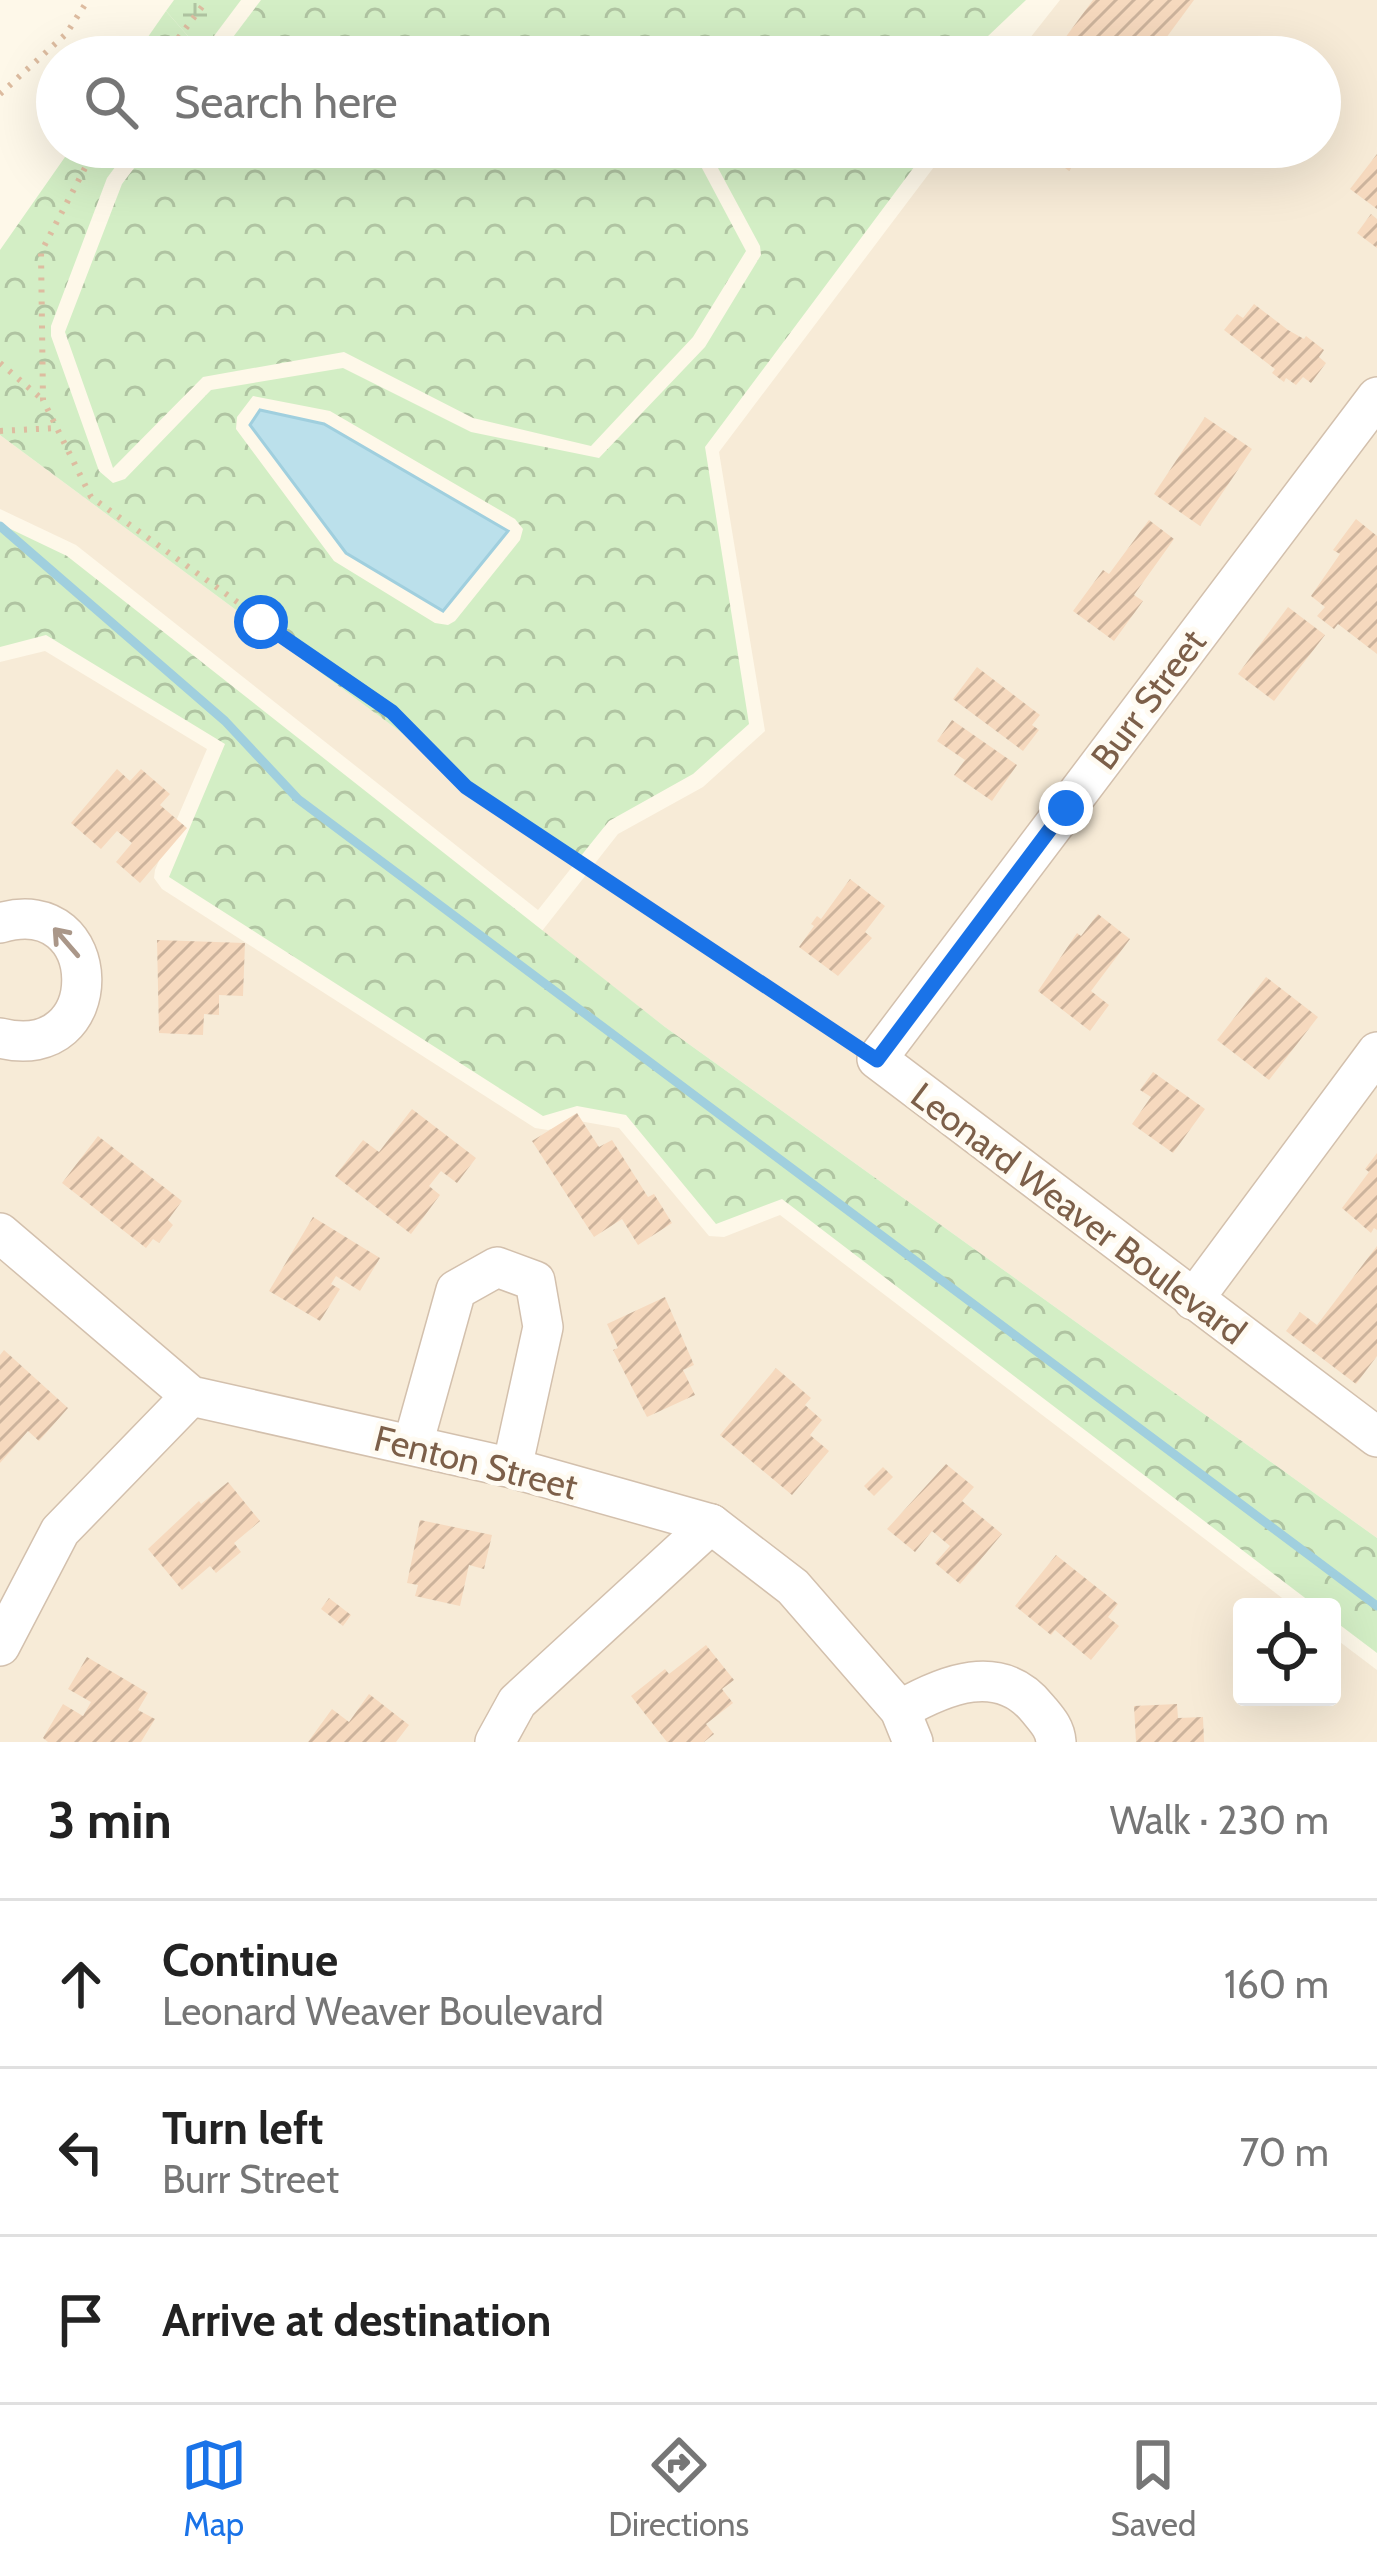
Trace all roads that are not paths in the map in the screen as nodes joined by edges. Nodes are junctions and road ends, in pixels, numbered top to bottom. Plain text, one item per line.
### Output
1 (1377, 397) edge
2 (0, 923) edge
3 (1, 1041) edge
4 (1377, 1052) edge
5 (877, 1060) joint
6 (0, 1233) edge
7 (1193, 1300) junction
8 (191, 1396) junction
9 (1377, 1437) edge
10 (413, 1444) junction
11 (512, 1468) junction
12 (711, 1524) junction
13 (0, 1646) edge
14 (907, 1726) edge
15 (495, 1742) edge
16 (1056, 1742) edge

1 - 5 street, Burr Street
3 -> 2 street
4 - 7 street
5 - 7 street, Leonard Weaver Boulevard
6 - 8 street, Fenton Street
7 - 9 street, Leonard Weaver Boulevard
8 - 10 street, Fenton Street
8 - 13 street
10 - 11 street, Fenton Street
10 - 11 street
11 - 12 street, Fenton Street
12 - 14 street, Fenton Street
12 - 15 street
14 - 16 street

